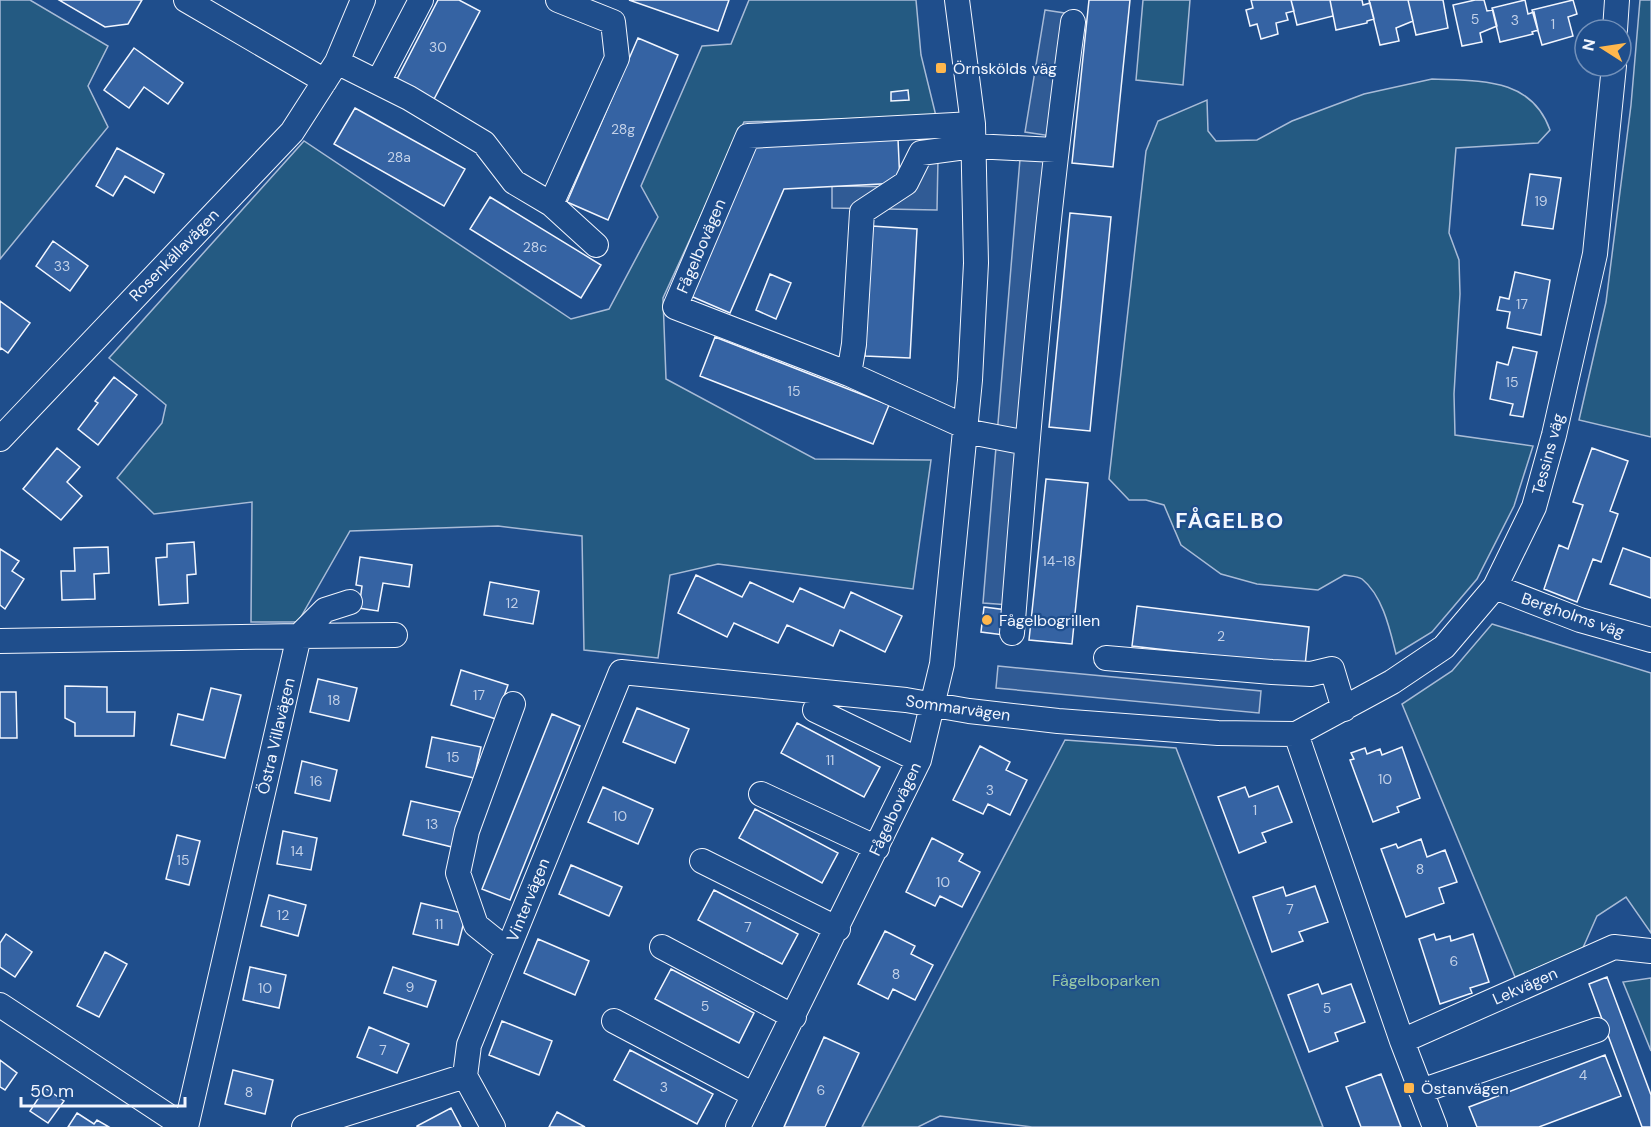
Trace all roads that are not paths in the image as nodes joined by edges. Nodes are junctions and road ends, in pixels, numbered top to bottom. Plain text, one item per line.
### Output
1 (186, 0) edge
2 (363, 0) edge
3 (421, 0) edge
4 (558, 0) edge
5 (957, 0) edge
6 (1617, 0) edge
7 (1616, 18) edge
8 (1073, 22) dead end
9 (331, 71) junction
10 (1613, 78) edge
11 (378, 82) junction
12 (973, 135) junction
13 (1055, 150) junction
14 (551, 204) junction
15 (596, 245) dead end
16 (849, 374) junction
17 (965, 429) junction
18 (0, 439) edge
19 (1027, 443) junction
20 (1495, 587) junction
21 (350, 602) dead end
22 (1012, 633) dead end
23 (395, 635) dead end
24 (299, 636) junction
25 (1651, 640) edge
26 (0, 641) edge
27 (1106, 658) dead end
28 (621, 672) joint
29 (513, 704) dead end
30 (934, 704) junction
31 (1344, 709) junction
32 (815, 710) dead end
33 (1296, 734) junction
34 (919, 760) junction
35 (761, 794) dead end
36 (877, 848) junction
37 (702, 861) dead end
38 (838, 929) junction
39 (662, 947) dead end
40 (507, 950) junction
41 (1651, 951) edge
42 (0, 1005) edge
43 (794, 1017) junction
44 (614, 1022) dead end
45 (1597, 1030) dead end
46 (1402, 1041) junction
47 (465, 1076) junction
48 (1421, 1091) junction
49 (754, 1095) junction
50 (186, 1127) edge
51 (304, 1127) edge
52 (493, 1127) edge
53 (738, 1127) edge
54 (1435, 1127) edge

1 - 9 street
2 - 9 street, Rosenkällavägen
3 - 11 street
4 - 14 street
5 - 12 street, Fågelbovägen
6 - 7 street
8 - 13 street
9 - 11 street
9 - 18 street, Rosenkällavägen
10 - 20 street, Tessins väg
11 - 14 street
12 - 13 street
12 - 16 street
12 - 16 street, Fågelbovägen
12 - 17 street, Fågelbovägen
13 - 19 street
14 - 15 street
16 - 17 street, Fågelbovägen
17 - 19 street
17 - 30 street, Fågelbovägen
19 - 22 street
20 - 25 street, Bergholms väg
20 - 31 street, Tessins väg
21 - 24 street
23 - 24 street
24 - 26 street
24 - 50 street, Östra Villavägen
27 - 31 street
28 - 30 street, Sommarvägen
28 - 40 street, Vintervägen
29 - 40 street
30 - 33 street, Sommarvägen
30 - 34 street, Fågelbovägen
31 - 33 street, Tessins väg
32 - 34 street
33 - 46 street
34 - 36 street, Fågelbovägen
35 - 36 street
36 - 38 street, Fågelbovägen
37 - 38 street
38 - 43 street, Fågelbovägen
39 - 43 street
40 - 47 street, Vintervägen
41 - 46 street, Lekvägen
42 - 50 street
43 - 49 street, Fågelbovägen
44 - 49 street
45 - 48 street
46 - 48 street
47 - 51 street
47 - 52 street
48 - 54 street
49 - 53 street, Fågelbovägen

